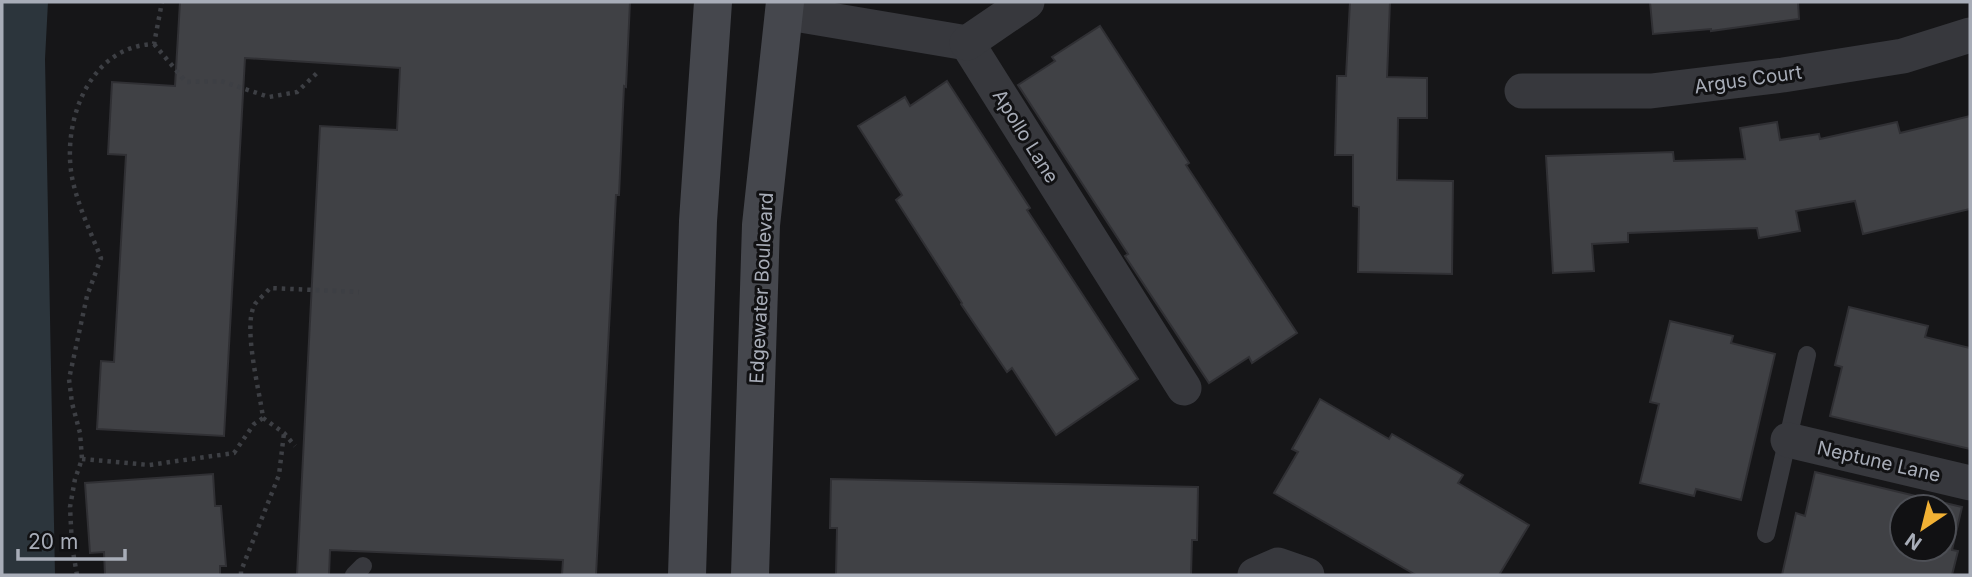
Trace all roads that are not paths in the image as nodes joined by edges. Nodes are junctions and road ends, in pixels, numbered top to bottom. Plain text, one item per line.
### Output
1 (713, 2) edge
2 (1027, 2) edge
3 (784, 7) edge
4 (1970, 35) edge
5 (967, 43) junction
6 (1522, 91) dead end
7 (1807, 355) dead end
8 (1184, 388) dead end
9 (1788, 440) junction
10 (1970, 483) edge
11 (1766, 534) dead end
12 (687, 575) edge
13 (750, 575) edge
14 (1255, 575) edge
15 (1307, 575) edge

1 - 12 main road
2 - 5 street
3 - 5 street
3 - 13 main road, Edgewater Boulevard
4 - 6 street, Argus Court
5 - 8 street, Apollo Lane
7 - 9 lane
9 - 10 street, Neptune Lane
9 - 11 lane
14 - 15 street

